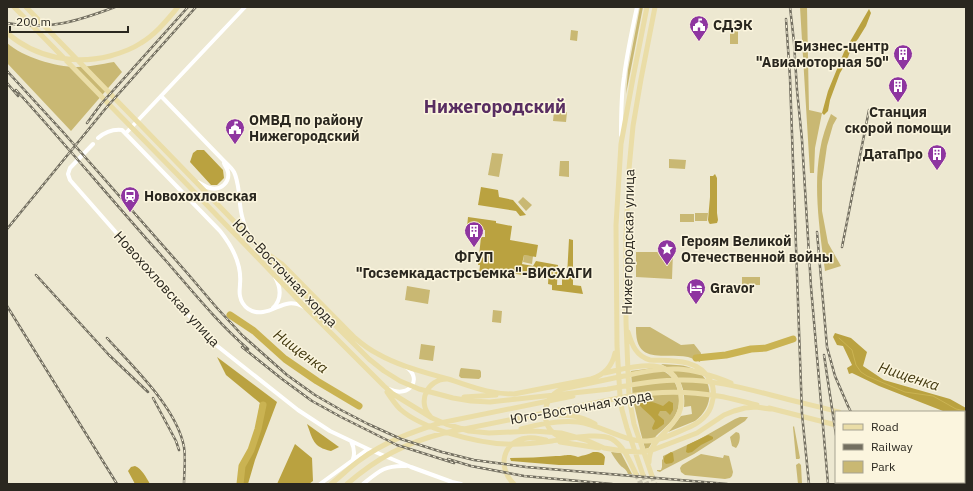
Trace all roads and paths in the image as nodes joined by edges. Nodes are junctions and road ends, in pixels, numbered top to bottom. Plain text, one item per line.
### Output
1 (14, 7) edge
2 (26, 7) edge
3 (178, 7) edge
4 (245, 7) edge
5 (637, 7) edge
6 (647, 7) edge
7 (656, 7) edge
8 (7, 33) edge
9 (161, 96) junction
10 (126, 133) junction
11 (98, 138) dead end
12 (93, 144) dead end
13 (621, 144) junction
14 (222, 160) junction
15 (194, 180) junction
16 (253, 242) junction
17 (260, 248) junction
18 (274, 275) junction
19 (307, 309) junction
20 (269, 310) junction
21 (626, 324) junction
22 (617, 346) junction
23 (403, 365) junction
24 (450, 379) junction
25 (384, 386) junction
26 (741, 387) junction
27 (610, 389) junction
28 (453, 398) junction
29 (770, 409) junction
30 (835, 411) edge
31 (528, 416) junction
32 (432, 418) junction
33 (835, 426) edge
34 (606, 430) junction
35 (516, 431) junction
36 (572, 439) junction
37 (350, 441) junction
38 (604, 448) junction
39 (368, 449) junction
40 (353, 459) junction
41 (411, 467) junction
42 (649, 468) junction
43 (636, 474) tunnel mouth
44 (643, 475) tunnel mouth
45 (652, 476) tunnel mouth
46 (320, 484) edge
47 (331, 484) edge
48 (347, 484) edge
49 (363, 484) edge
50 (461, 484) edge
51 (514, 484) edge

1 - 18 main road, Юго-Восточная хорда
2 - 15 main road, Юго-Восточная хорда
3 - 8 main road
4 - 9 street
5 - 13 street
6 - 13 main road, Нижегородская улица
7 - 21 main road, Нижегородская улица
9 - 10 street
9 - 14 street
10 - 11 street
10 - 20 street
12 - 37 street, Новохохловская улица
13 - 22 main road, Нижегородская улица
14 - 15 street
14 - 16 street
15 - 16 main road, Юго-Восточная хорда
16 - 17 main road, Юго-Восточная хорда
17 - 23 main road
17 - 28 main road, Юго-Восточная хорда
18 - 19 main road, Юго-Восточная хорда
18 - 20 street
19 - 20 street
19 - 25 main road, Юго-Восточная хорда
21 - 34 main road
21 - 42 main road, Нижегородская улица
22 - 24 main road
22 - 44 main road, Нижегородская улица
23 - 24 main road
23 - 25 street
24 - 32 main road
25 - 32 main road, Юго-Восточная хорда
25 - 36 main road
26 - 27 main road, Юго-Восточная хорда
26 - 30 main road, Юго-Восточная хорда
26 - 36 main road
27 - 28 main road, Юго-Восточная хорда
27 - 47 main road, Юго-Восточная хорда
28 - 42 main road
29 - 31 main road, Юго-Восточная хорда
29 - 33 main road, Юго-Восточная хорда
29 - 38 main road, Юго-Восточная хорда
31 - 34 main road
31 - 48 main road, Юго-Восточная хорда
32 - 35 main road, Юго-Восточная хорда
34 - 35 main road
35 - 38 main road, Юго-Восточная хорда
36 - 43 main road
37 - 39 street, Новохохловская улица
37 - 40 street
38 - 51 main road
39 - 40 street
39 - 41 street, Новохохловская улица
40 - 46 street
41 - 49 street
41 - 50 street, Новохохловская улица
42 - 45 main road, Нижегородская улица

